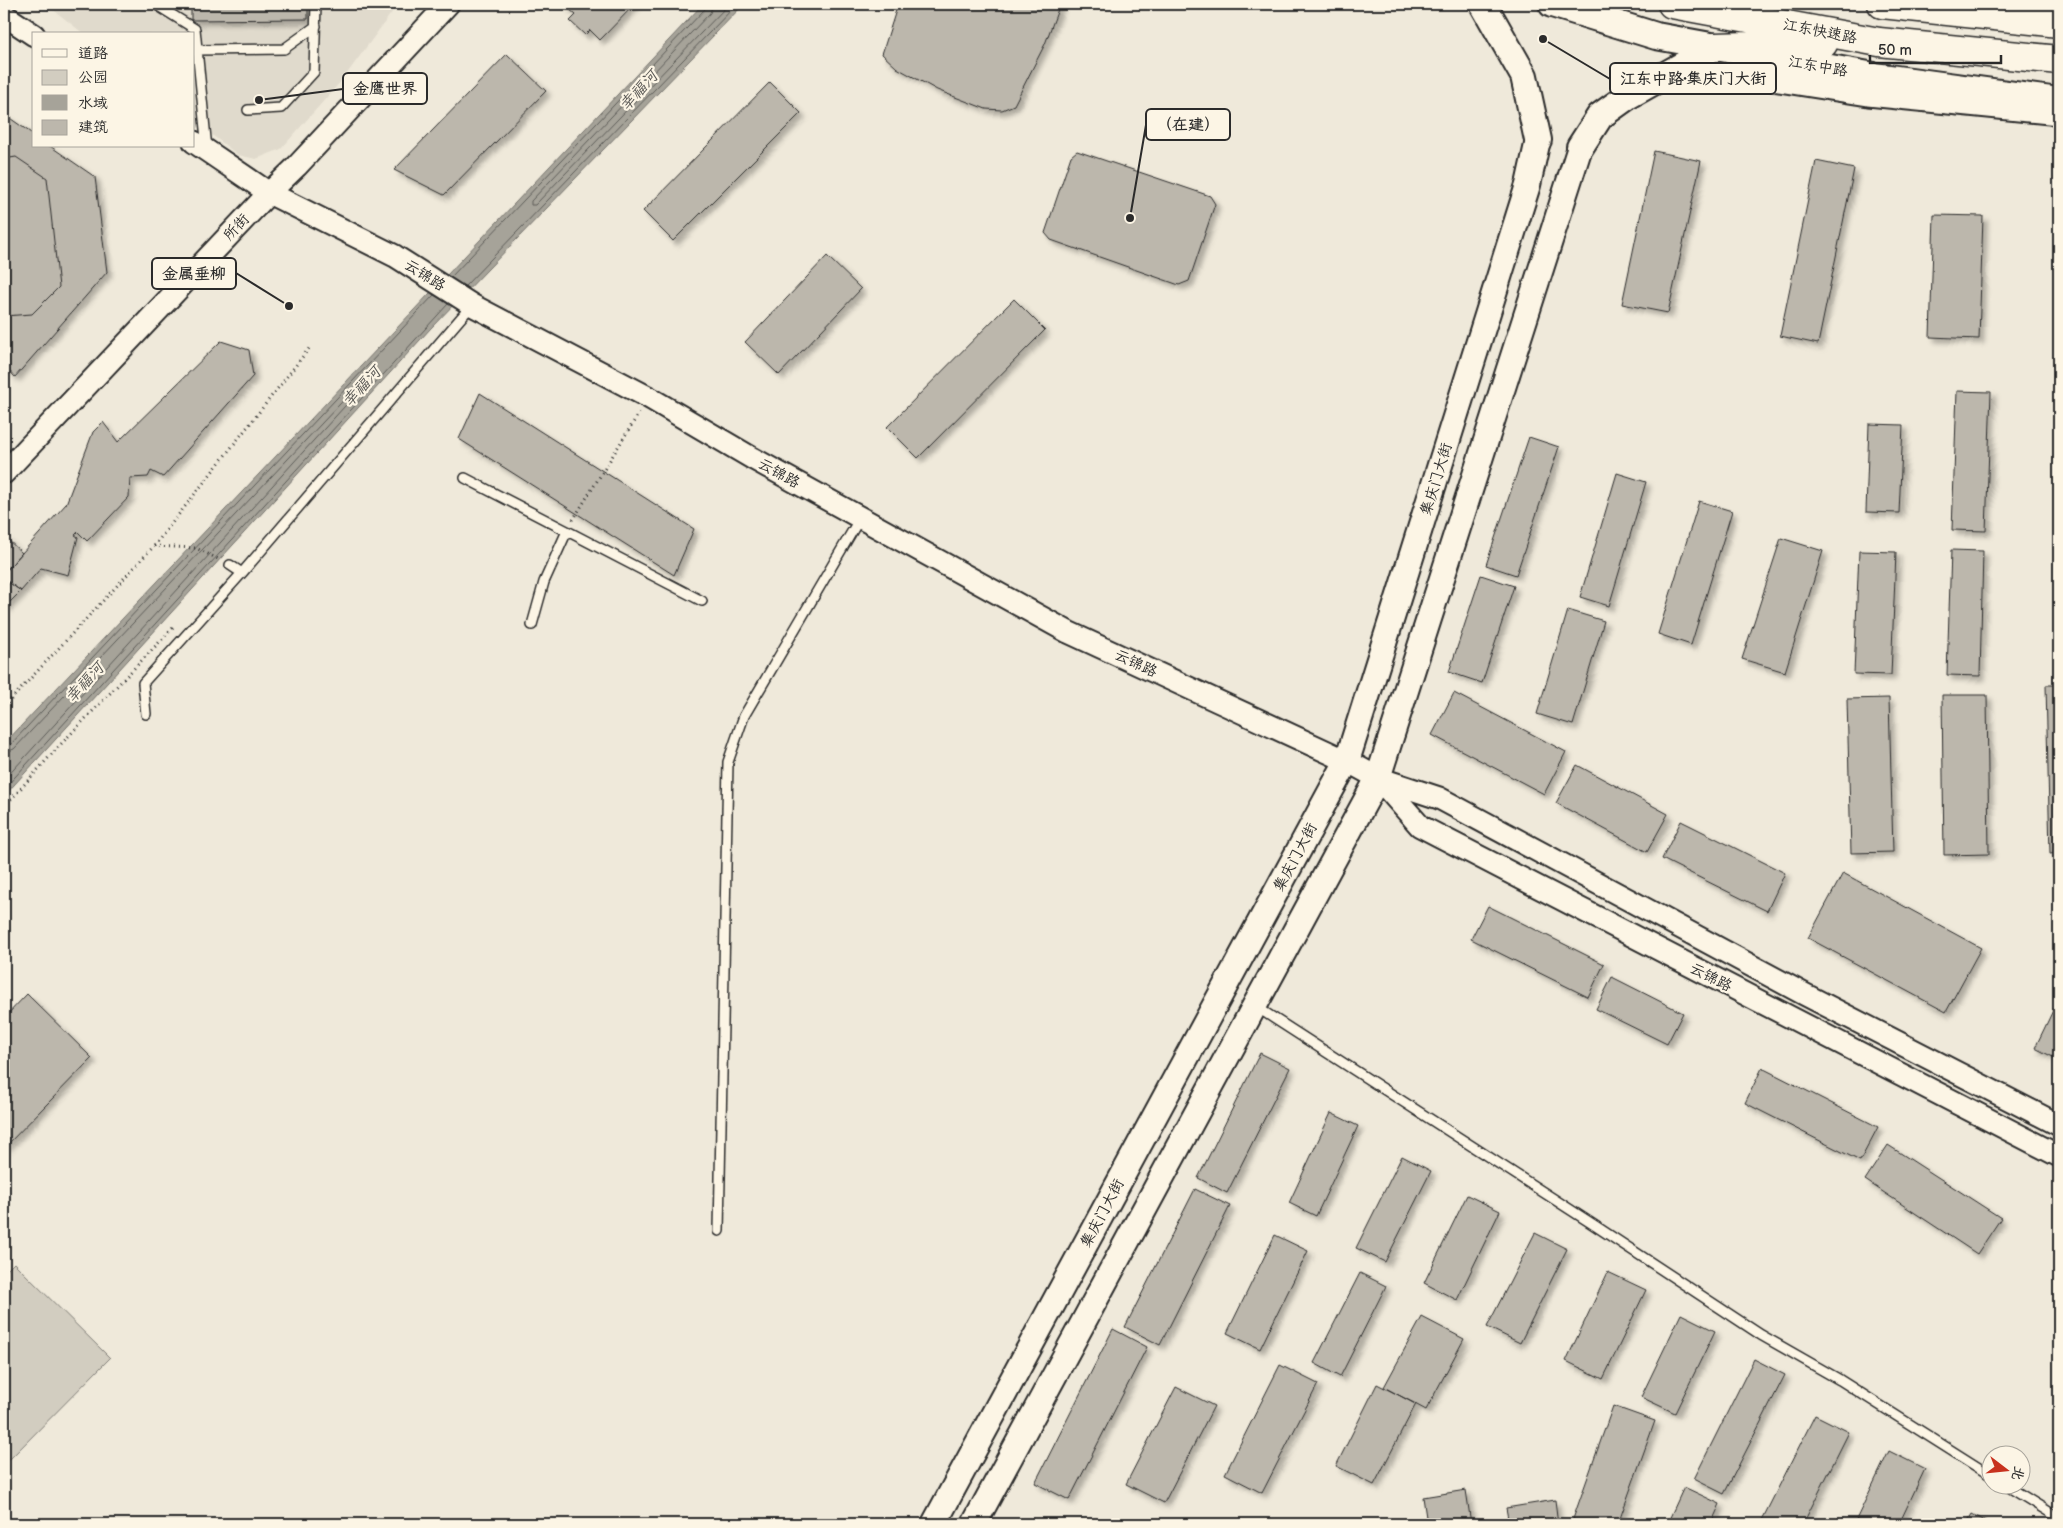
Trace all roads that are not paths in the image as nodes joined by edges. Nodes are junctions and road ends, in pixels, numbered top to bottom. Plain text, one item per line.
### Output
1 (156, 4) edge
2 (316, 4) edge
3 (1482, 4) edge
4 (1552, 4) edge
5 (1672, 4) edge
6 (1885, 4) edge
7 (443, 5) edge
8 (169, 8) edge
9 (4, 15) edge
10 (2059, 23) edge
11 (316, 26) junction
12 (32, 34) edge
13 (1879, 42) junction
14 (1715, 47) junction
15 (198, 50) junction
16 (2059, 60) edge
17 (1728, 73) dead end
18 (2059, 101) edge
19 (248, 110) dead end
20 (2059, 114) edge
21 (1538, 140) joint
22 (201, 147) edge
23 (1580, 147) joint
24 (269, 192) junction
25 (472, 305) junction
26 (4, 473) edge
27 (466, 478) dead end
28 (860, 518) junction
29 (567, 531) junction
30 (230, 565) road end
31 (242, 573) junction
32 (702, 601) dead end
33 (532, 625) dead end
34 (146, 714) dead end
35 (1347, 761) junction
36 (1378, 778) junction
37 (1254, 1006) junction
38 (2059, 1125) edge
39 (2059, 1156) edge
40 (719, 1231) dead end
41 (1980, 1469) edge
42 (2023, 1496) edge
43 (2059, 1518) edge
44 (934, 1524) edge
45 (974, 1524) edge

1 - 8 lane
2 - 11 lane
3 - 21 main road
4 - 14 main road, 江东中路
5 - 13 highway, 江东快速路
6 - 10 highway
7 - 24 street, 所街
8 - 15 lane
9 - 12 street
11 - 15 lane
11 - 19 lane
13 - 14 highway
13 - 16 highway, 江东快速路
14 - 18 main road, 江东中路
14 - 23 main road
15 - 22 lane
17 - 20 street, 江东中路
21 - 35 main road, 集庆门大街
22 - 24 street, 云锦路
23 - 36 main road
24 - 25 street, 云锦路
24 - 26 street, 所街
25 - 28 street, 云锦路
25 - 31 lane
27 - 29 lane
28 - 35 street, 云锦路
28 - 40 lane
29 - 32 lane
29 - 33 lane
30 - 31 lane
31 - 34 lane
35 - 36 street, 云锦路
35 - 44 main road, 集庆门大街
36 - 37 main road
36 - 38 street, 云锦路
36 - 39 street, 云锦路
37 - 41 lane
37 - 45 main road
42 - 43 lane

